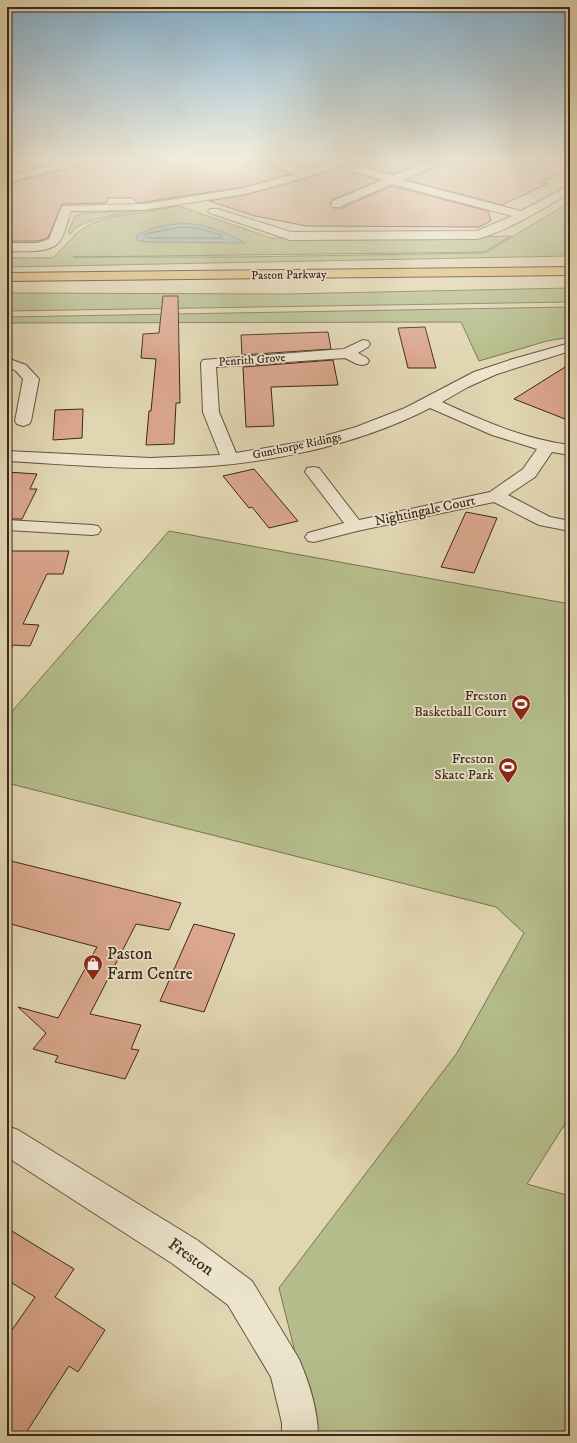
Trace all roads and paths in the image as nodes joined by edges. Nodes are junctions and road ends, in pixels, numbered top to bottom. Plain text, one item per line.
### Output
1 (60, 226) edge
2 (261, 226) edge
3 (500, 226) edge
4 (7, 247) edge
5 (570, 271) edge
6 (7, 276) edge
7 (570, 282) edge
8 (7, 287) edge
9 (363, 344) dead end
10 (570, 347) edge
11 (347, 353) junction
12 (362, 361) dead end
13 (7, 362) edge
14 (429, 402) junction
15 (23, 421) dead end
16 (547, 447) junction
17 (570, 450) edge
18 (7, 456) edge
19 (230, 459) junction
20 (313, 472) dead end
21 (496, 496) junction
22 (7, 525) edge
23 (355, 526) junction
24 (570, 526) edge
25 (92, 530) dead end
26 (314, 537) dead end
27 (7, 1140) edge
28 (300, 1436) edge

1 - 4 street
2 - 3 street
5 - 6 highway, Paston Parkway
7 - 8 highway, Paston Parkway
9 - 11 street, Penrith Grove
10 - 14 street, Gunthorpe Ridings
11 - 12 street
11 - 19 street, Penrith Grove
13 - 15 street
14 - 16 street
14 - 19 street, Gunthorpe Ridings
16 - 17 street
16 - 21 street, Nightingale Court
18 - 19 street, Gunthorpe Ridings
20 - 23 street, Nightingale Court
21 - 23 street, Nightingale Court
21 - 24 street
22 - 25 street
23 - 26 street, Nightingale Court
27 - 28 street, Freston

